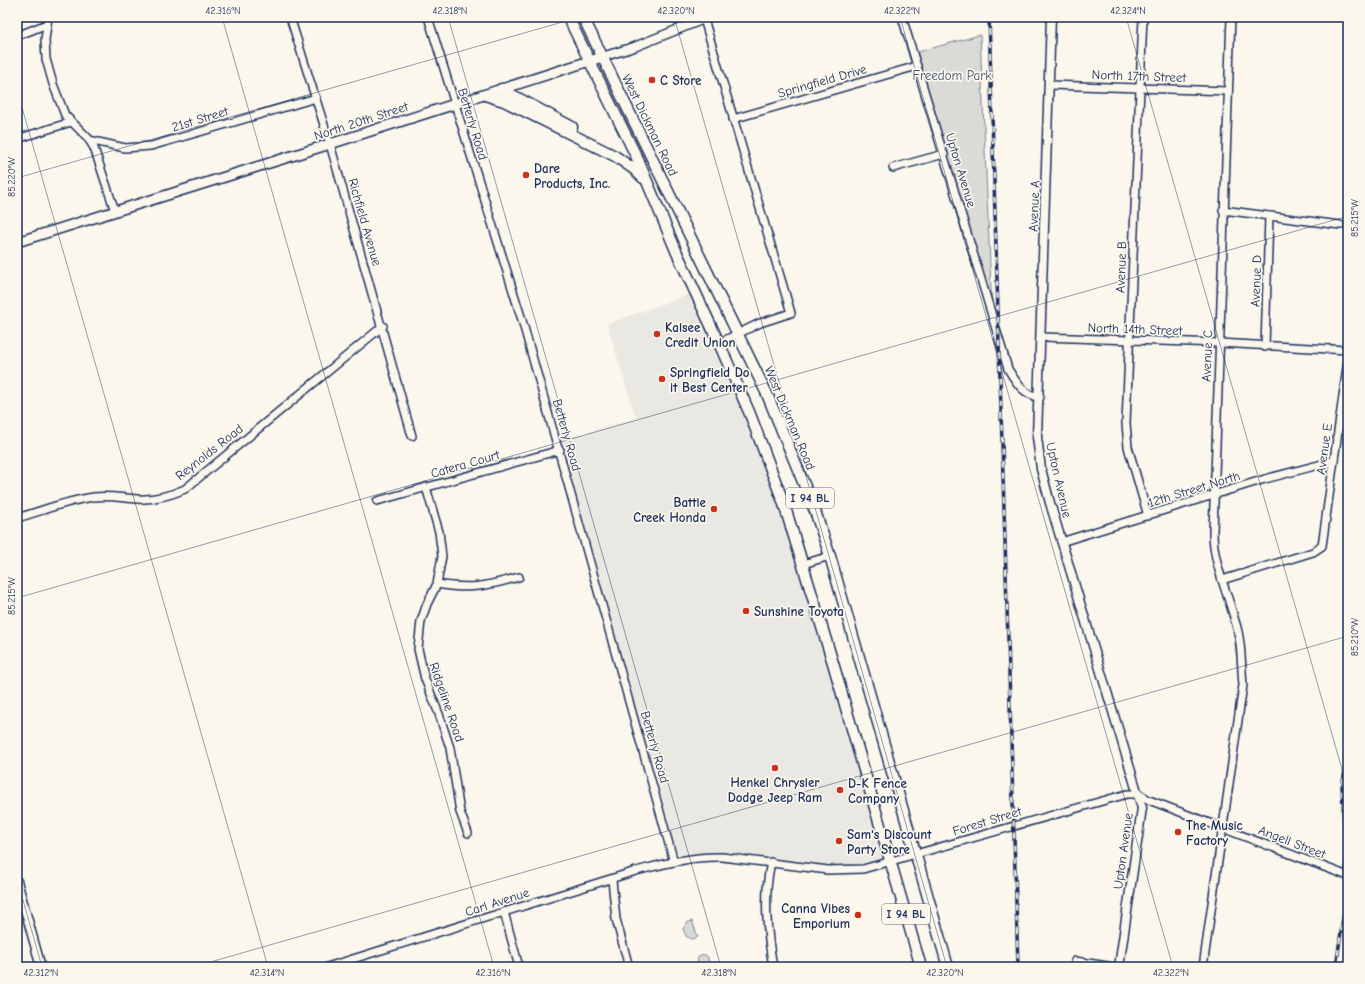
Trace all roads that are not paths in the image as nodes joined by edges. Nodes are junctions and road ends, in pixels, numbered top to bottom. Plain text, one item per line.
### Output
1 (290, 17) edge
2 (428, 17) edge
3 (568, 17) edge
4 (583, 17) edge
5 (902, 17) edge
6 (1051, 17) edge
7 (1142, 17) edge
8 (1231, 17) edge
9 (707, 18) edge
10 (48, 20) edge
11 (17, 36) edge
12 (602, 57) junction
13 (590, 61) junction
14 (917, 66) junction
15 (1049, 85) junction
16 (1139, 88) junction
17 (501, 89) junction
18 (1228, 90) junction
19 (485, 94) junction
20 (316, 98) junction
21 (455, 105) junction
22 (734, 119) junction
23 (72, 122) junction
24 (17, 139) edge
25 (89, 140) junction
26 (330, 144) junction
27 (944, 154) junction
28 (638, 160) junction
29 (893, 168) dead end
30 (659, 171) junction
31 (647, 183) junction
32 (1223, 210) junction
33 (115, 211) junction
34 (1269, 216) junction
35 (1340, 225) dead end
36 (17, 242) edge
37 (383, 326) junction
38 (739, 334) junction
39 (1042, 337) junction
40 (1130, 341) junction
41 (719, 342) junction
42 (1219, 343) junction
43 (1265, 347) junction
44 (1348, 350) edge
45 (1348, 360) edge
46 (1040, 397) junction
47 (412, 436) dead end
48 (560, 450) junction
49 (1334, 460) junction
50 (426, 487) junction
51 (1213, 496) junction
52 (377, 501) dead end
53 (1148, 516) junction
54 (17, 518) edge
55 (1061, 542) junction
56 (830, 556) junction
57 (803, 564) junction
58 (519, 577) dead end
59 (1222, 580) junction
60 (437, 584) junction
61 (1139, 794) junction
62 (1223, 829) junction
63 (468, 833) dead end
64 (916, 855) junction
65 (674, 862) junction
66 (771, 862) junction
67 (891, 862) junction
68 (1348, 876) edge
69 (612, 880) junction
70 (18, 886) edge
71 (504, 912) junction
72 (1075, 961) dead end
73 (41, 967) edge
74 (327, 967) edge
75 (519, 967) edge
76 (629, 967) edge
77 (773, 967) edge
78 (920, 967) edge
79 (948, 967) edge
80 (1114, 967) edge
81 (1119, 967) edge
82 (1203, 967) edge

1 - 20 street, Richfield Avenue
2 - 21 street, Betterly Road
3 - 13 main road, West Dickman Road / I 94 BL
4 - 12 main road, West Dickman Road / I 94 BL
5 - 14 street, Upton Avenue
6 - 15 street, Avenue A
7 - 16 street, Avenue B
8 - 18 street, Avenue C
9 - 12 street, North 20th Street
9 - 22 street
10 - 11 street
10 - 23 street
12 - 13 main road, North 20th Street
12 - 30 main road, West Dickman Road / I 94 BL
13 - 17 main road, North 20th Street
13 - 28 main road, West Dickman Road / I 94 BL
14 - 22 street, Springfield Drive
14 - 27 street, Upton Avenue
15 - 16 street, North 17th Street
15 - 39 street, Avenue A
16 - 18 street, North 17th Street
16 - 40 street, Avenue B
17 - 19 main road, North 20th Street
17 - 28 main road
18 - 32 street, Avenue C
19 - 21 main road, North 20th Street
19 - 31 main road
20 - 25 street, 21st Street
20 - 26 street, Richfield Avenue
21 - 26 main road, North 20th Street
21 - 48 street, Betterly Road
22 - 38 street
23 - 24 street
23 - 25 street
25 - 33 street
26 - 33 main road, North 20th Street
26 - 37 street, Richfield Avenue
27 - 29 street
27 - 46 street, Upton Avenue
28 - 30 main road
28 - 31 main road, West Dickman Road / I 94 BL
30 - 38 main road, West Dickman Road / I 94 BL
31 - 41 main road, West Dickman Road / I 94 BL
32 - 34 street
32 - 42 street, Avenue C
33 - 36 main road, North 20th Street
34 - 35 street
34 - 43 street, Avenue D
37 - 47 street, Richfield Avenue
37 - 54 street, Reynolds Road
38 - 41 street
38 - 56 main road, West Dickman Road / I 94 BL
39 - 40 street, North 14th Street
39 - 46 street, Avenue A
40 - 42 street, North 14th Street
40 - 53 street, Avenue B
41 - 57 main road, West Dickman Road / I 94 BL
42 - 43 street, North 14th Street
42 - 51 street, Avenue C
43 - 44 street, North 14th Street
45 - 49 street, Avenue E
46 - 55 street, Upton Avenue
48 - 50 street, Catera Court
48 - 65 street, Betterly Road
49 - 51 street, 12th Street North
49 - 59 street, Avenue E
50 - 52 street, Catera Court
50 - 60 street, Ridgeline Road
51 - 53 street, 12th Street North
51 - 59 street, Avenue C
53 - 55 street, 12th Street North
55 - 61 street, Upton Avenue
56 - 57 street
56 - 64 main road, West Dickman Road / I 94 BL
57 - 67 main road, West Dickman Road / I 94 BL
58 - 60 street
59 - 62 street, Avenue C
60 - 63 street, Ridgeline Road
61 - 62 street, Angell Street
61 - 64 street, Forest Street
61 - 81 street, Upton Avenue
62 - 68 street, Angell Street
62 - 82 street, Avenue C
64 - 67 street, Forest Street
64 - 79 main road, West Dickman Road / I 94 BL
65 - 66 street, Forest Street
65 - 69 street, Carl Avenue
66 - 67 street, Forest Street
66 - 77 street
67 - 78 main road, West Dickman Road / I 94 BL
69 - 71 street, Carl Avenue
69 - 76 street
70 - 73 street
71 - 74 street, Carl Avenue
71 - 75 street
72 - 80 street

